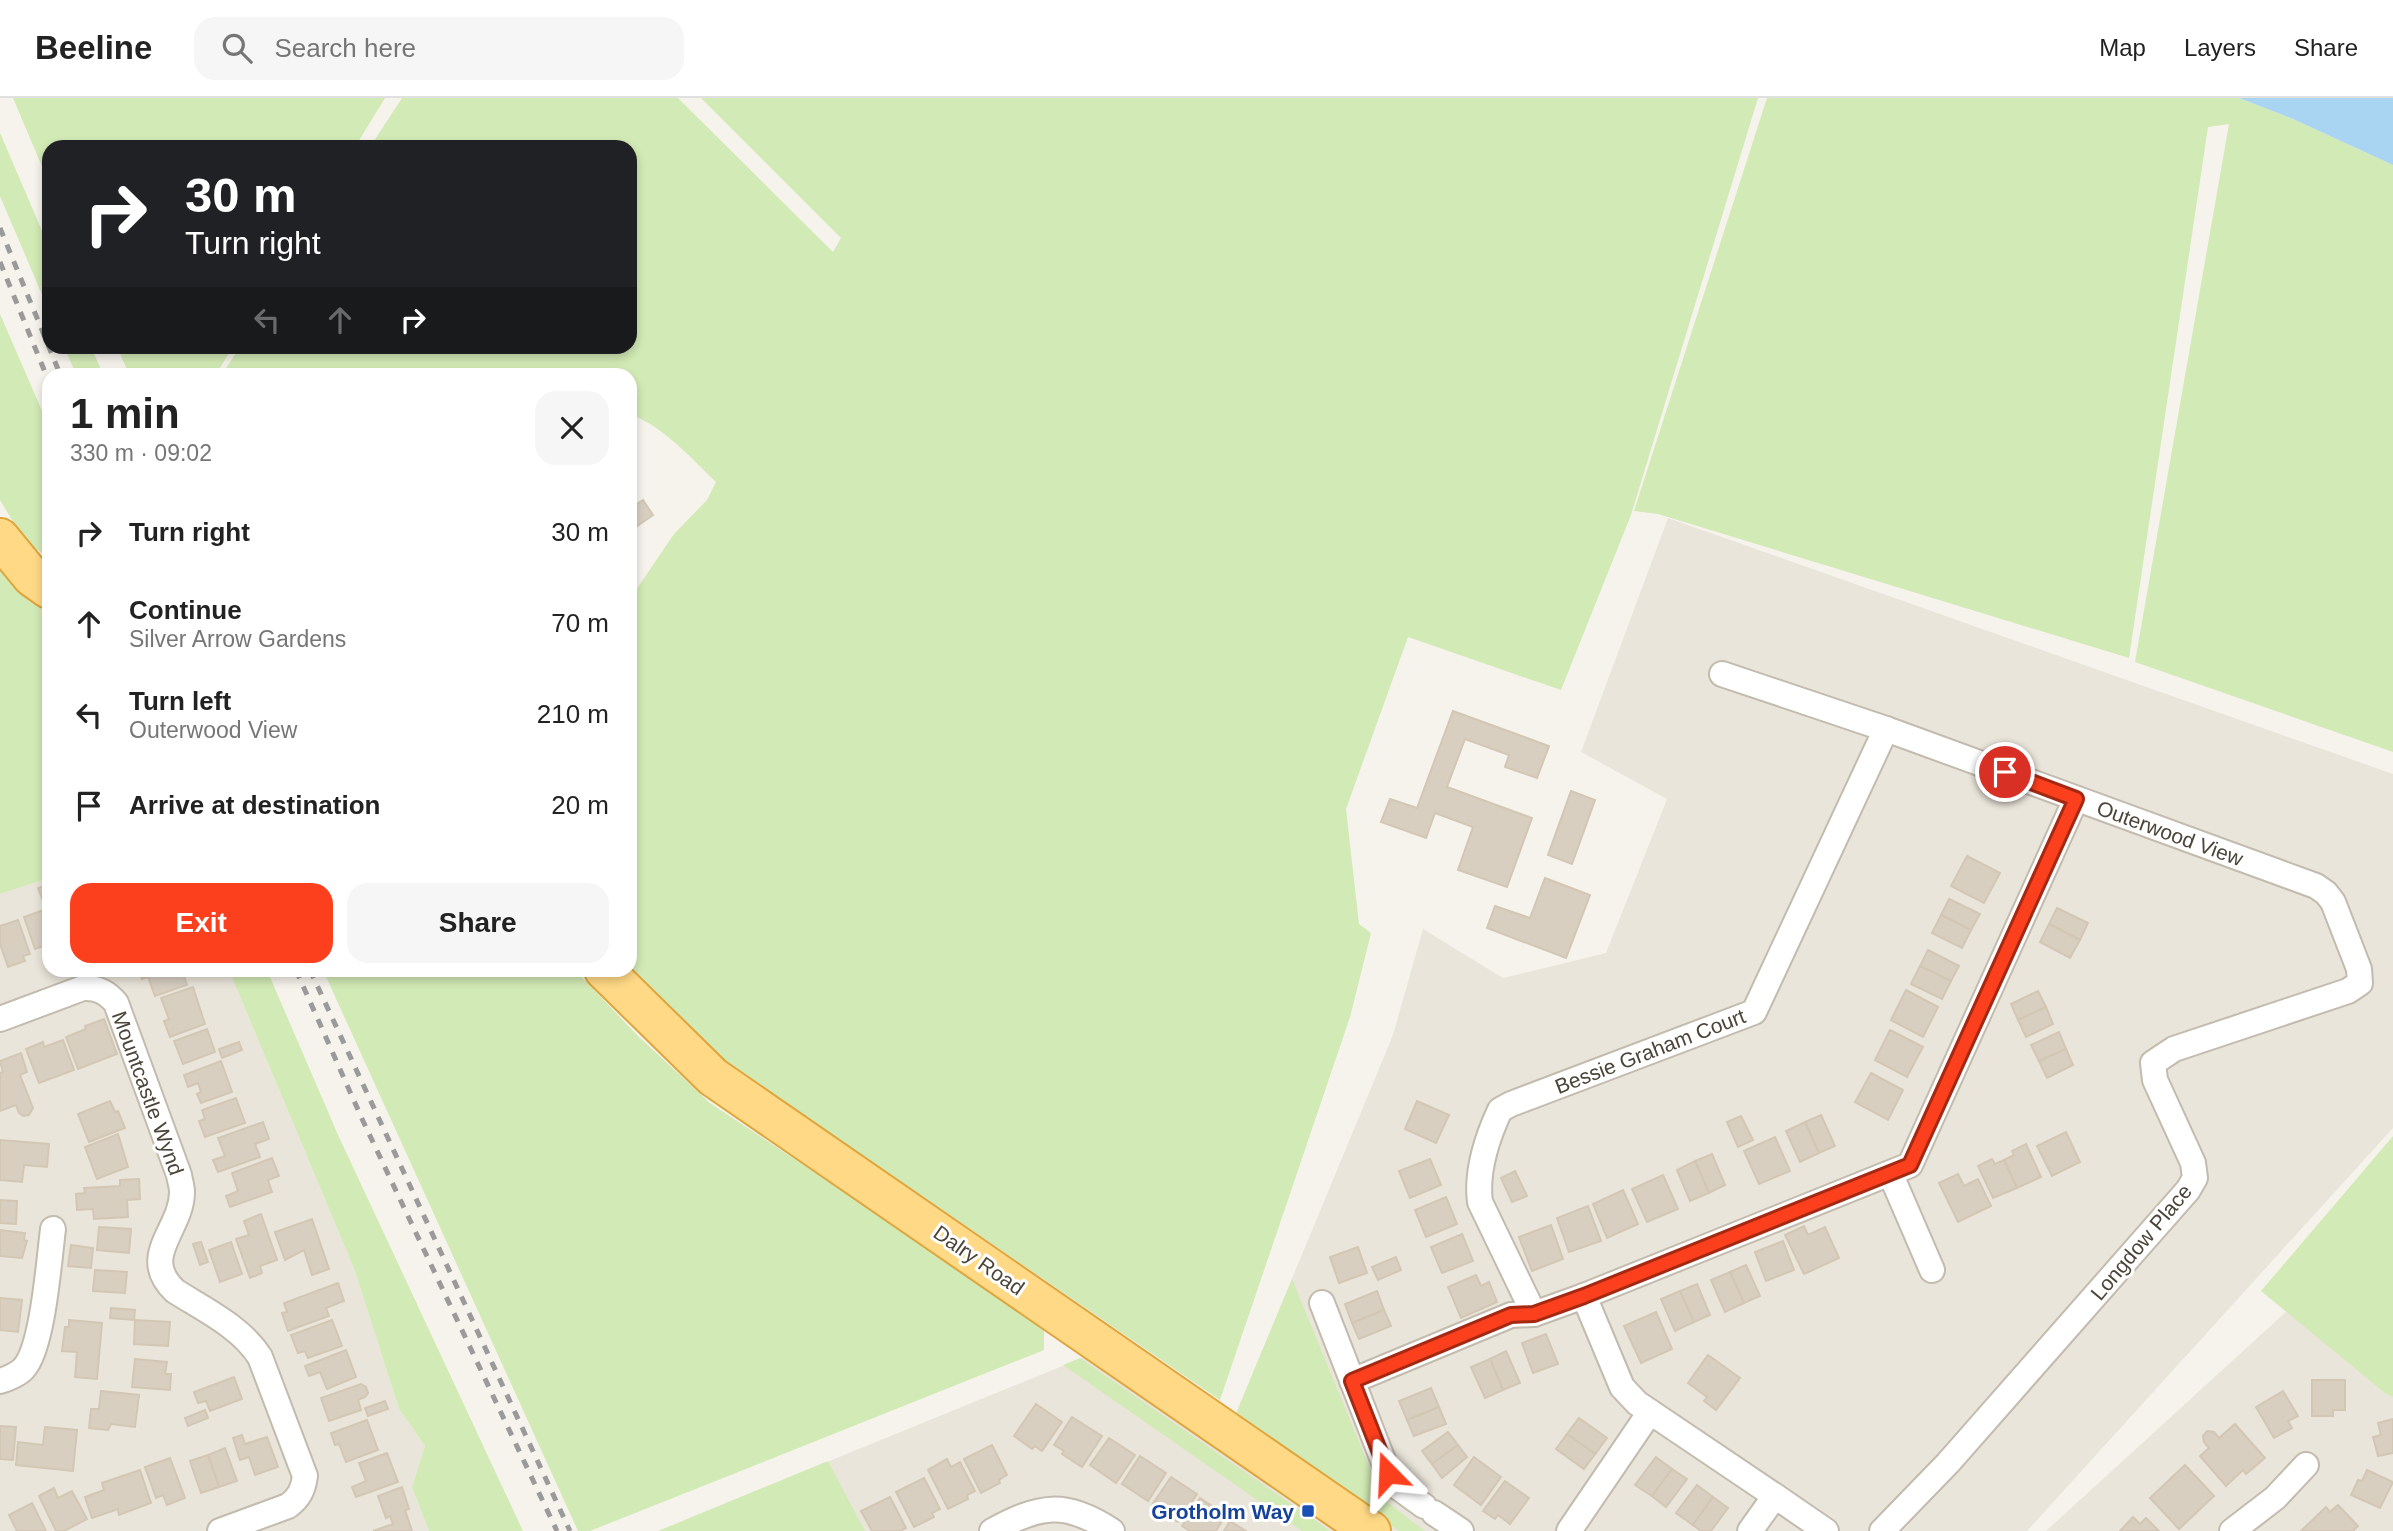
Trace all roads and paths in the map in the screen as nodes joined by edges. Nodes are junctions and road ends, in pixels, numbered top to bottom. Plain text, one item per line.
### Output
1 (0, 538) edge
2 (42, 584) edge
3 (1722, 674) dead end
4 (1886, 729) junction
5 (2076, 799) junction
6 (611, 977) edge
7 (2361, 983) joint
8 (0, 1019) edge
9 (1891, 1175) junction
10 (53, 1229) dead end
11 (1932, 1270) dead end
12 (1584, 1296) junction
13 (1322, 1303) dead end
14 (1534, 1314) junction
15 (0, 1381) edge
16 (1352, 1381) junction
17 (1650, 1412) junction
18 (2306, 1465) dead end
19 (1775, 1496) junction
20 (220, 1531) edge
21 (992, 1531) edge
22 (1112, 1531) edge
23 (1371, 1531) edge
24 (1461, 1531) edge
25 (1569, 1531) edge
26 (1750, 1531) edge
27 (1826, 1531) edge
28 (1882, 1531) edge
29 (2232, 1531) edge

1 - 2 highway
3 - 4 street, Outerwood View
4 - 5 street, Outerwood View
4 - 14 street, Bessie Graham Court
5 - 7 street, Outerwood View
5 - 9 street
6 - 23 highway, Dalry Road
7 - 28 street, Longdow Place
8 - 20 street, Mountcastle Wynd
9 - 11 street
9 - 12 street
10 - 15 street
12 - 14 street
12 - 17 street
13 - 16 street
14 - 16 street
16 - 24 street
17 - 19 street
17 - 25 street
18 - 29 street
19 - 26 street
19 - 27 street
21 - 22 street

